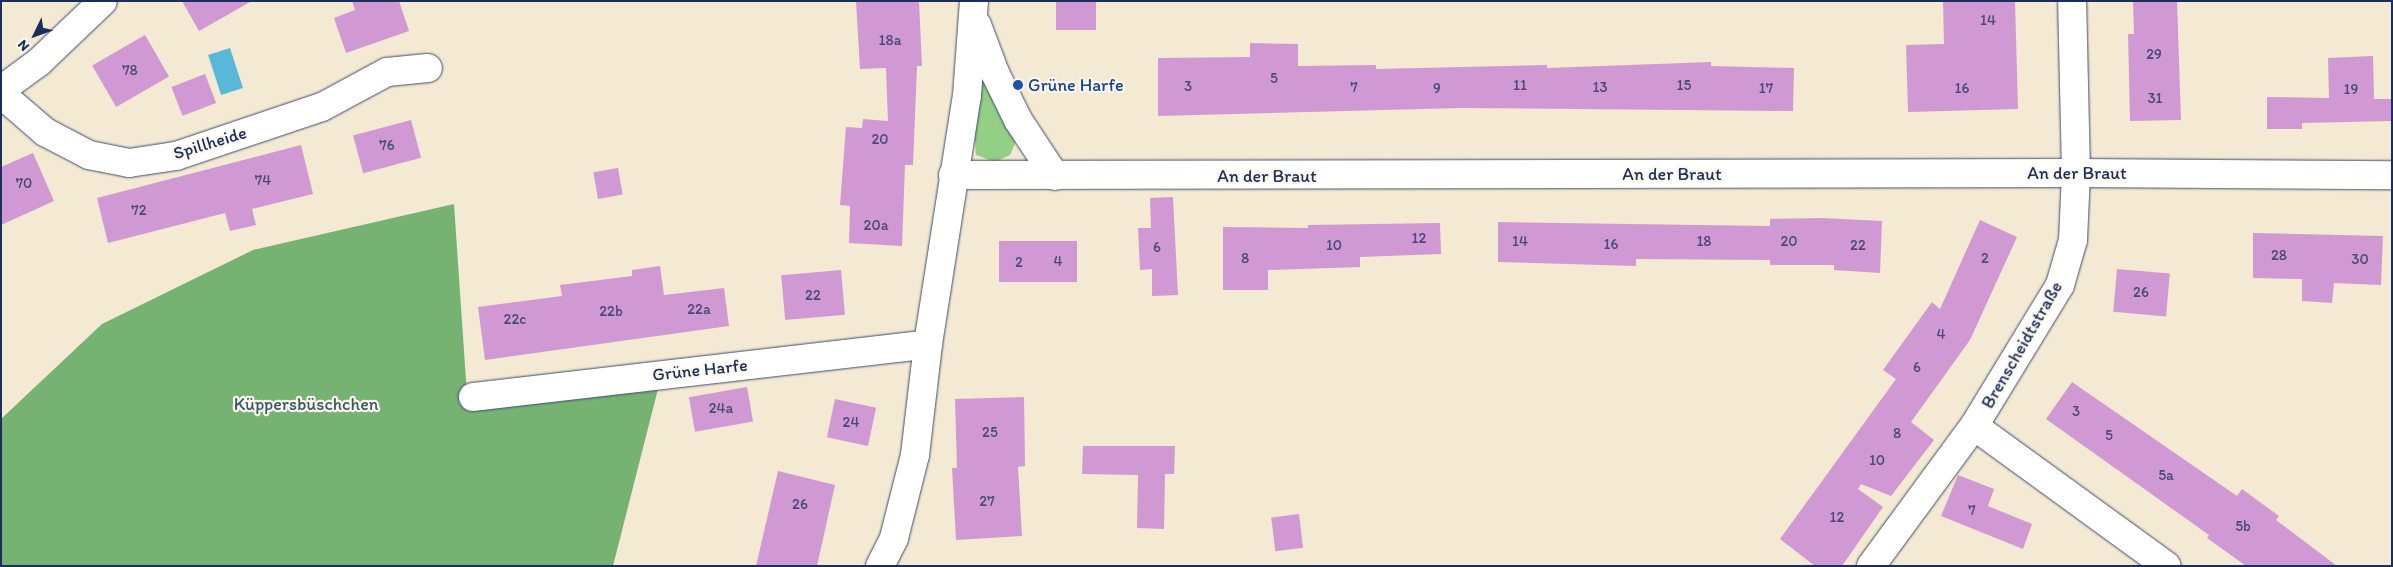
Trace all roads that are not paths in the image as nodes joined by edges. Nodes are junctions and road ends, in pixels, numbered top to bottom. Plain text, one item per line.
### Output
1 (103, 1) edge
2 (2072, 1) edge
3 (975, 10) edge
4 (428, 68) dead end
5 (1, 90) edge
6 (1, 94) edge
7 (2076, 173) junction
8 (953, 175) junction
9 (2392, 175) edge
10 (1055, 176) junction
11 (928, 344) junction
12 (473, 397) dead end
13 (1974, 426) junction
14 (880, 566) edge
15 (1871, 566) edge
16 (2167, 566) edge

1 - 5 street
2 - 7 street, Brenscheidtstraße
3 - 8 street
3 - 10 street
4 - 6 street, Spillheide
7 - 9 street, An der Braut
7 - 10 street, An der Braut
7 - 13 street, Brenscheidtstraße
8 - 10 street, An der Braut
8 - 11 street
11 - 12 street, Grüne Harfe
11 - 14 street
13 - 15 street, Brenscheidtstraße
13 - 16 street, Brenscheidtstraße

